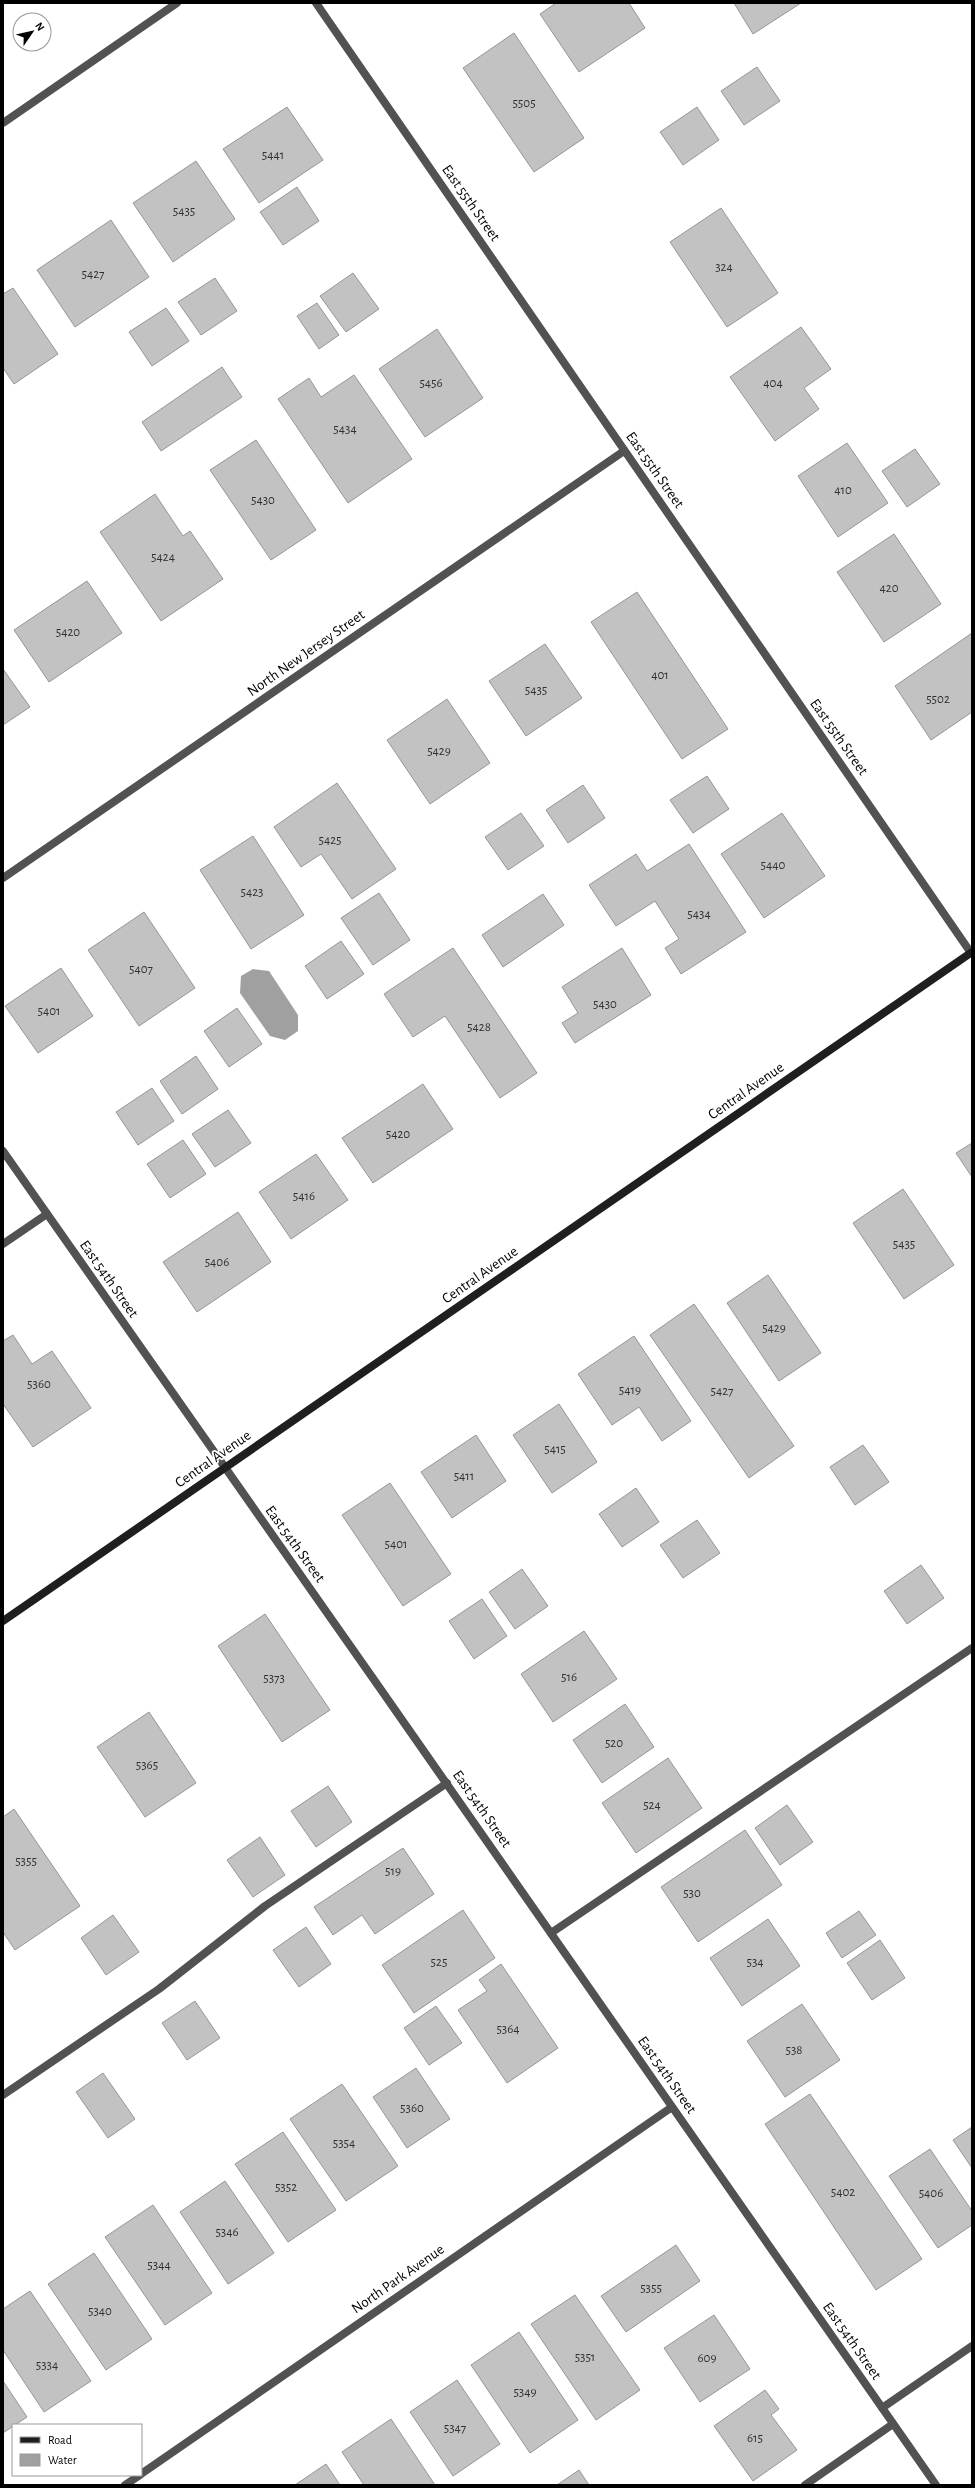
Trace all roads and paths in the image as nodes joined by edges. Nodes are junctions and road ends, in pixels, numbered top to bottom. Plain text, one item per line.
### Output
1 (177, 3) edge
2 (316, 3) edge
3 (3, 123) edge
4 (624, 451) junction
5 (3, 878) edge
6 (972, 952) edge
7 (3, 1151) edge
8 (47, 1214) junction
9 (3, 1244) edge
10 (224, 1469) junction
11 (3, 1621) edge
12 (972, 1648) edge
13 (447, 1783) junction
14 (551, 1933) junction
15 (3, 2095) edge
16 (672, 2107) junction
17 (972, 2346) edge
18 (882, 2408) junction
19 (893, 2424) junction
20 (142, 2474) edge
21 (139, 2476) edge
22 (126, 2485) edge
23 (805, 2485) edge
24 (936, 2485) edge

1 - 3 street
2 - 4 street, East 55th Street
4 - 5 street, North New Jersey Street
4 - 6 street, East 55th Street
6 - 10 main road, Central Avenue
7 - 8 street, East 54th Street
8 - 9 street
8 - 10 street, East 54th Street
10 - 11 main road, Central Avenue
10 - 13 street, East 54th Street
12 - 14 street
13 - 14 street, East 54th Street
13 - 15 street
14 - 16 street, East 54th Street
16 - 18 street, East 54th Street
16 - 20 street, North Park Avenue
17 - 18 street
18 - 19 street, East 54th Street
19 - 23 street
19 - 24 street, East 54th Street
21 - 22 street, North Park Avenue

